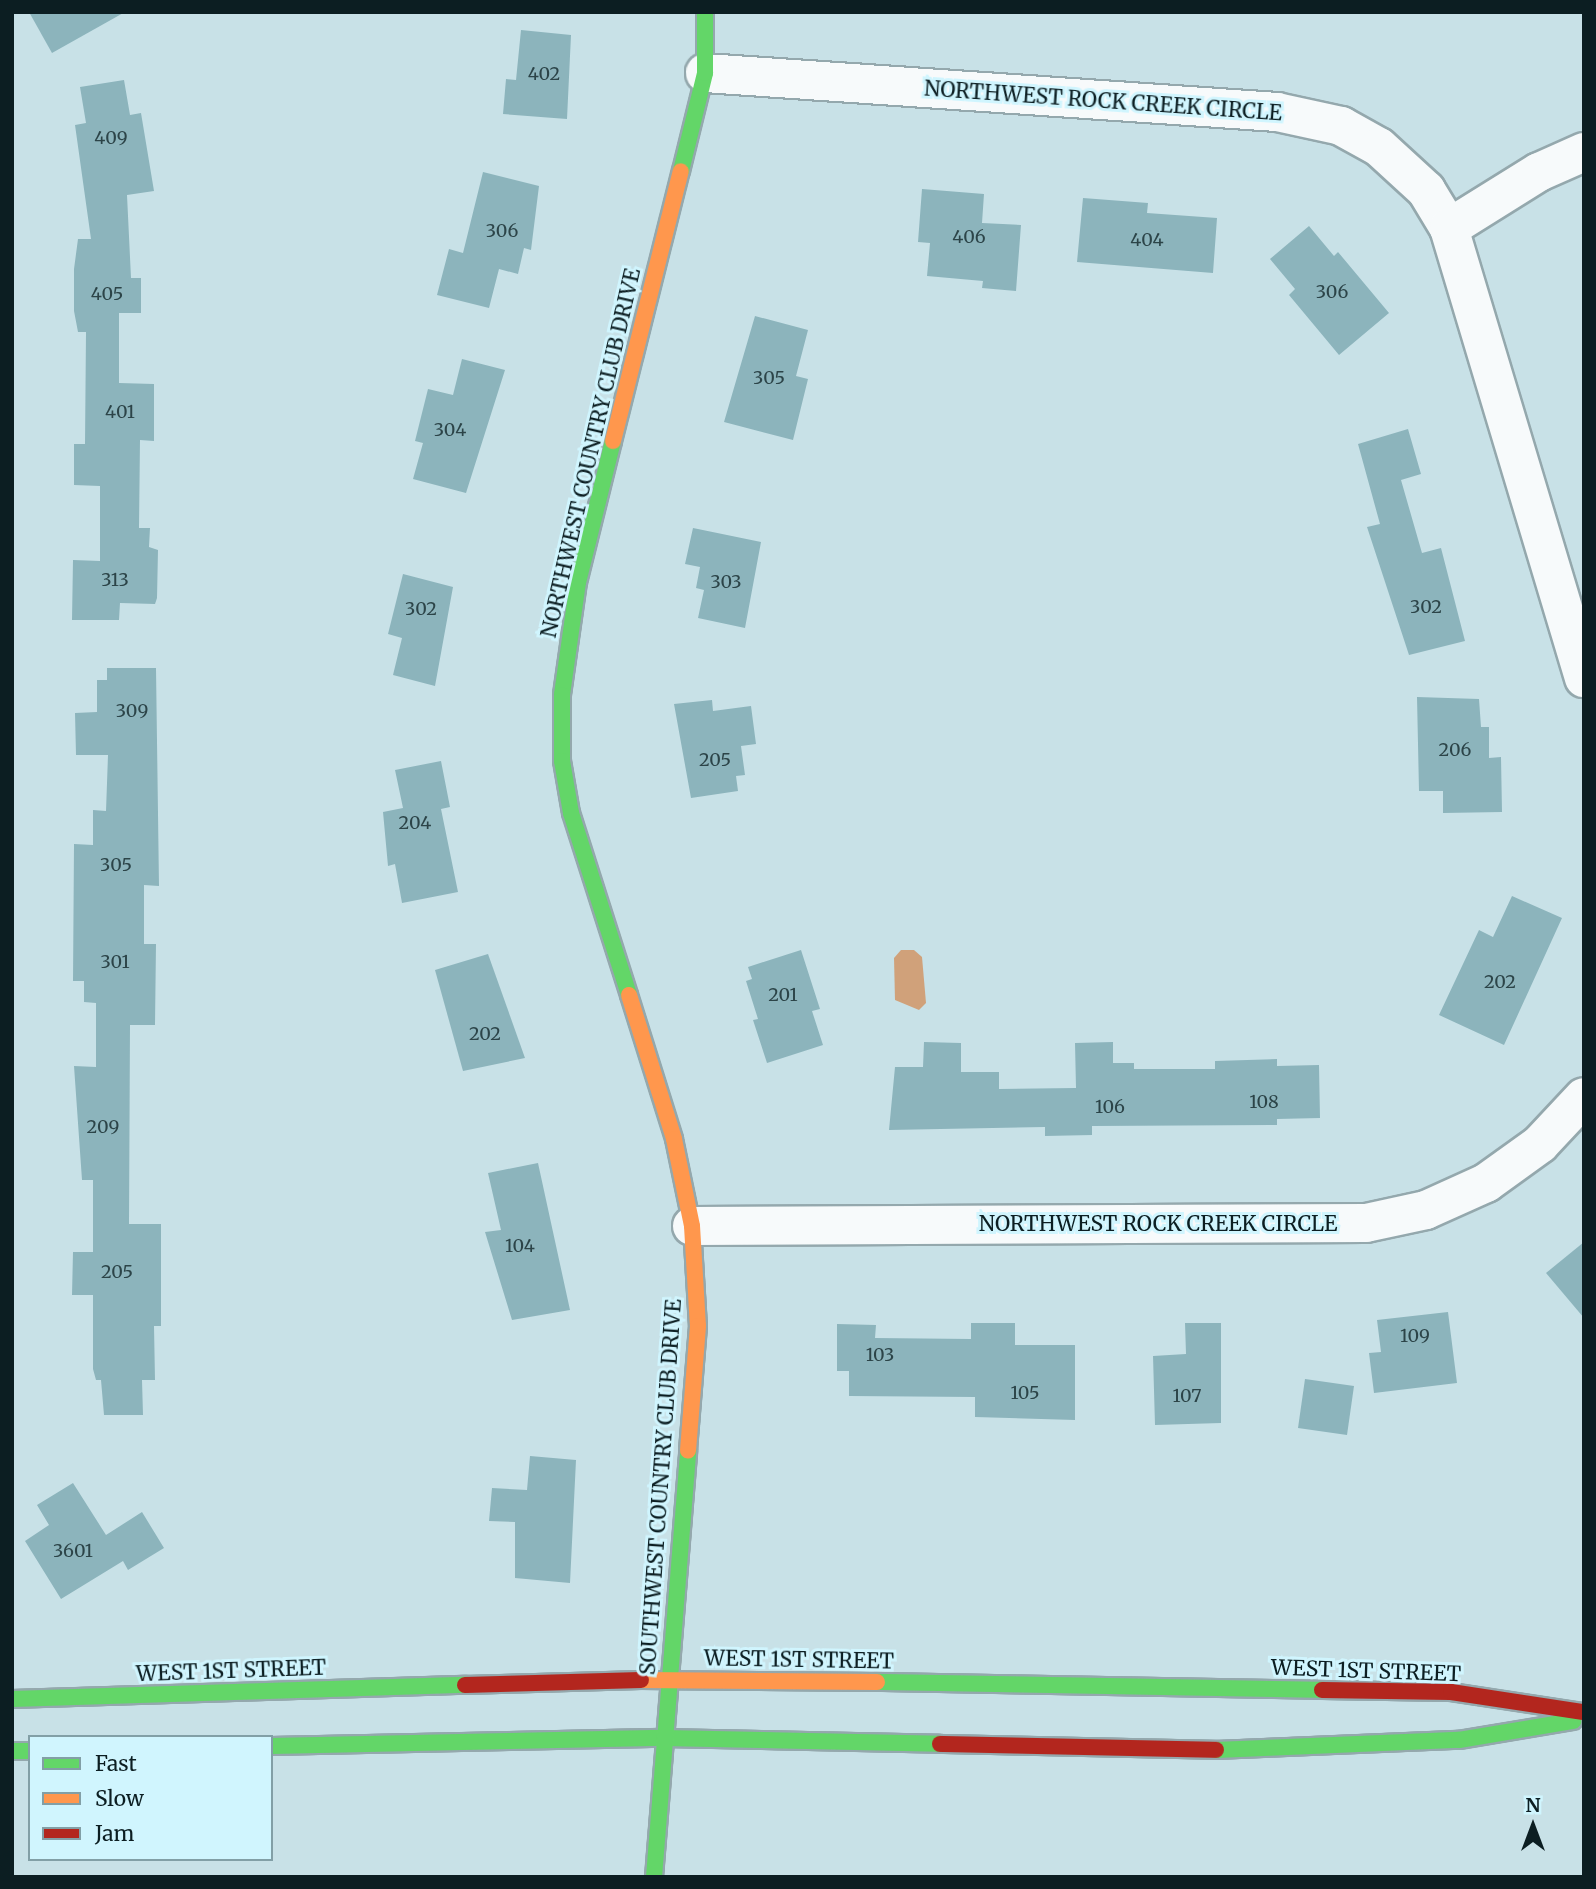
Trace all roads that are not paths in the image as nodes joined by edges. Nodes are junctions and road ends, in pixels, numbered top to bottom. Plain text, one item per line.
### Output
1 (705, 12) edge
2 (705, 73) junction
3 (1584, 152) edge
4 (1449, 228) junction
5 (1584, 678) edge
6 (1584, 1097) edge
7 (692, 1226) junction
8 (670, 1679) junction
9 (12, 1699) edge
10 (1584, 1712) edge
11 (1584, 1719) edge
12 (664, 1738) junction
13 (273, 1746) edge
14 (654, 1877) edge

1 - 2 main road, NORTHWEST COUNTRY CLUB DRIVE
2 - 4 street, NORTHWEST ROCK CREEK CIRCLE
2 - 7 main road, NORTHWEST COUNTRY CLUB DRIVE
3 - 4 street
4 - 5 street, NORTHWEST ROCK CREEK CIRCLE
6 - 7 street, NORTHWEST ROCK CREEK CIRCLE
7 - 8 main road, SOUTHWEST COUNTRY CLUB DRIVE
8 - 9 main road, WEST 1ST STREET
8 - 10 main road, WEST 1ST STREET
8 - 12 main road, SOUTHWEST COUNTRY CLUB DRIVE
11 - 12 main road
12 - 13 main road
12 - 14 main road, SOUTHWEST COUNTRY CLUB DRIVE

